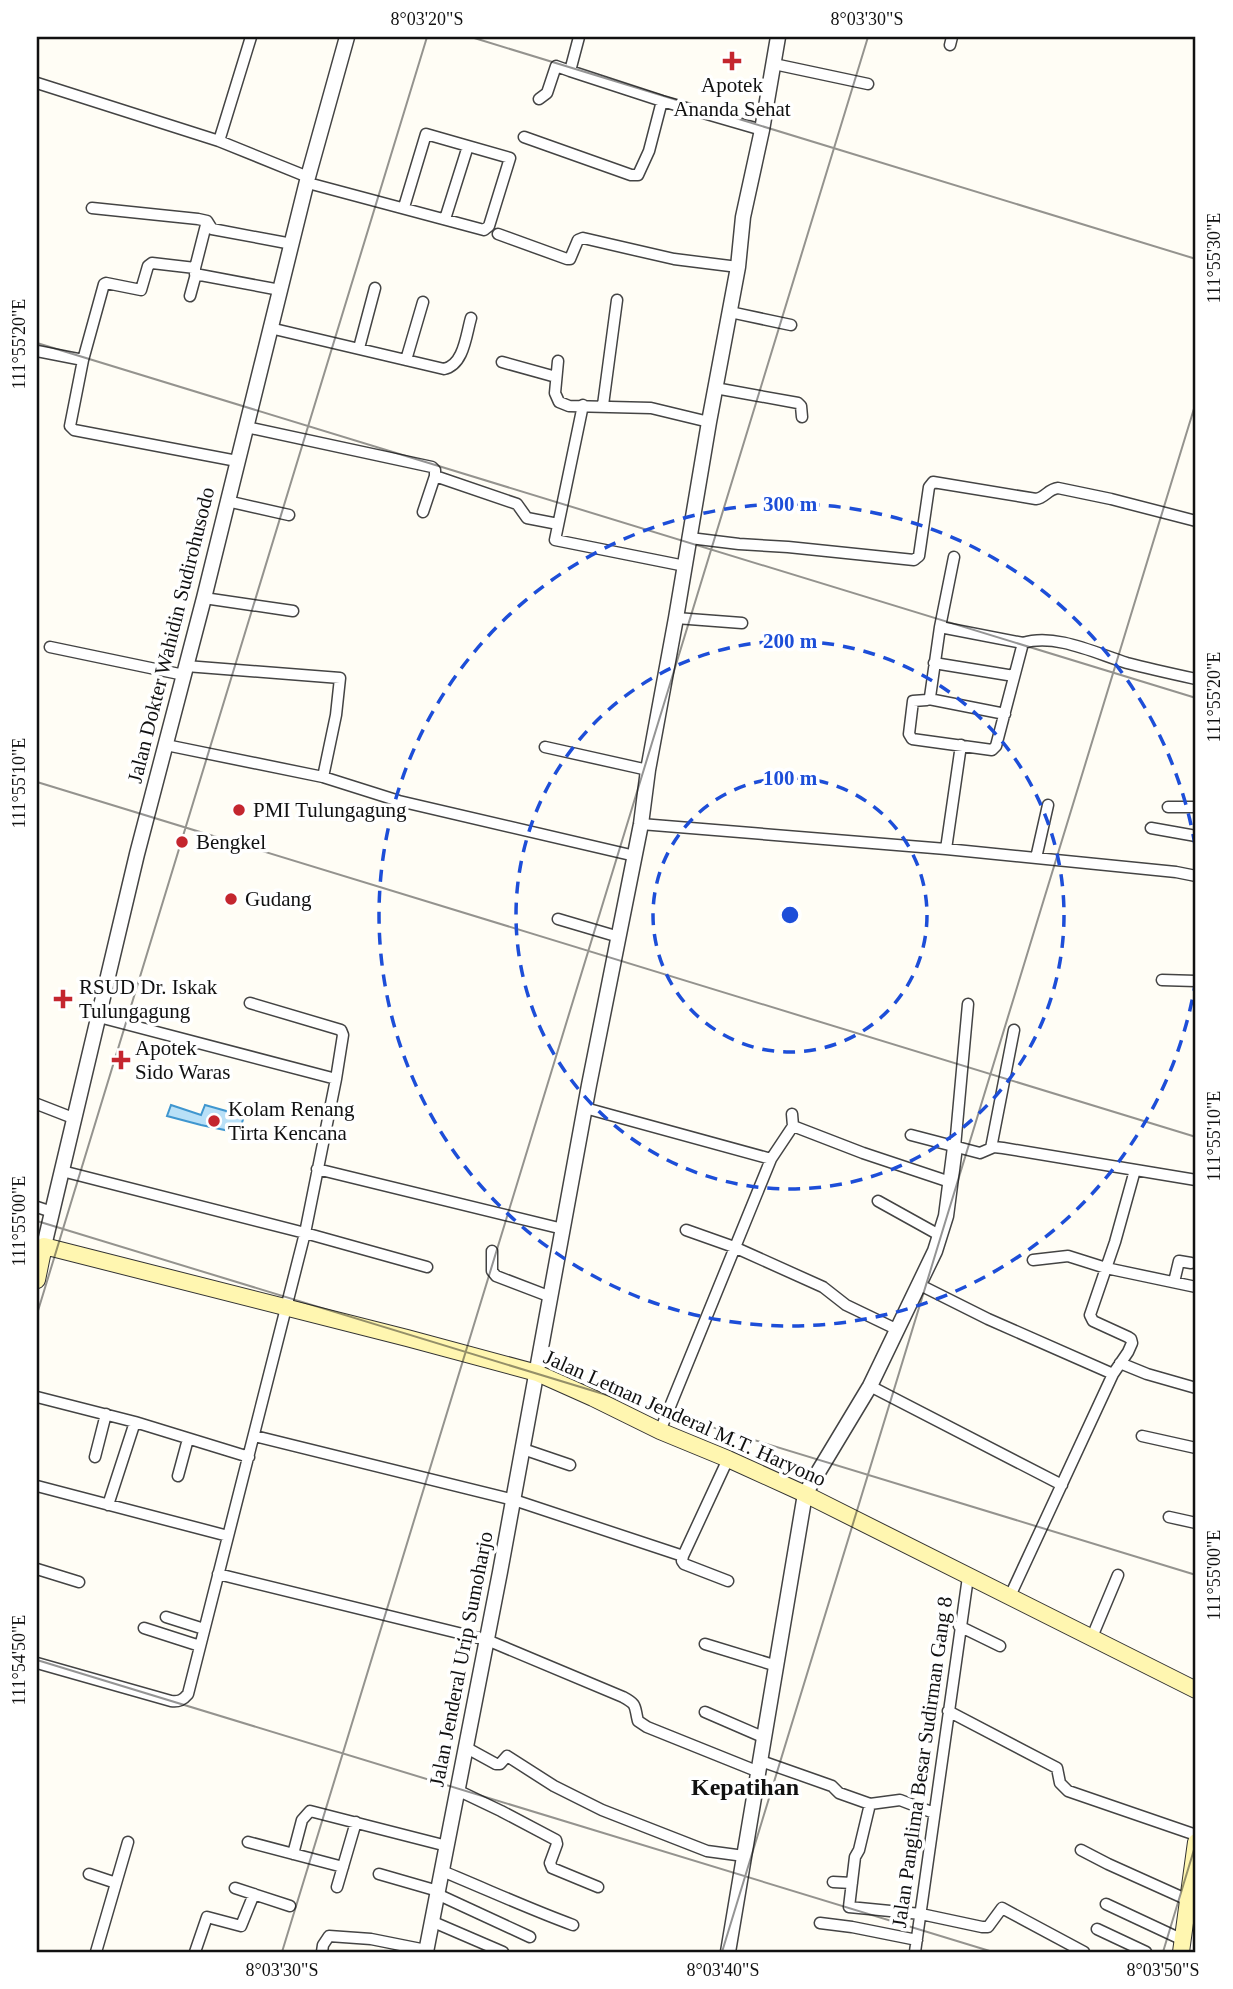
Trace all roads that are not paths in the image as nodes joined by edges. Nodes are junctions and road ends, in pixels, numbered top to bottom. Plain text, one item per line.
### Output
1 (251, 37) edge
2 (347, 37) edge
3 (579, 37) edge
4 (778, 37) edge
5 (774, 64) junction
6 (570, 71) junction
7 (37, 83) edge
8 (868, 84) dead end
9 (539, 99) dead end
10 (663, 101) junction
11 (762, 130) junction
12 (524, 137) dead end
13 (219, 141) junction
14 (468, 145) junction
15 (308, 180) junction
16 (404, 207) junction
17 (92, 208) dead end
18 (444, 219) junction
19 (207, 221) junction
20 (498, 234) dead end
21 (292, 244) junction
22 (738, 267) junction
23 (195, 271) junction
24 (375, 288) dead end
25 (280, 290) junction
26 (190, 296) dead end
27 (617, 300) dead end
28 (422, 302) dead end
29 (730, 312) junction
30 (471, 318) dead end
31 (791, 325) dead end
32 (270, 328) junction
33 (359, 348) junction
34 (37, 351) edge
35 (83, 360) junction
36 (407, 360) junction
37 (558, 361) dead end
38 (502, 362) dead end
39 (556, 377) junction
40 (715, 388) junction
41 (583, 405) junction
42 (603, 405) junction
43 (802, 417) dead end
44 (709, 422) junction
45 (246, 427) junction
46 (237, 461) junction
47 (435, 476) junction
48 (227, 501) junction
49 (423, 512) dead end
50 (289, 515) dead end
51 (1196, 521) edge
52 (558, 524) junction
53 (690, 538) junction
54 (954, 556) dead end
55 (685, 566) junction
56 (204, 598) junction
57 (293, 611) dead end
58 (676, 618) junction
59 (742, 624) dead end
60 (940, 627) junction
61 (1023, 643) junction
62 (50, 647) dead end
63 (934, 663) junction
64 (185, 671) junction
65 (1014, 676) junction
66 (1196, 678) edge
67 (929, 699) junction
68 (1005, 714) junction
69 (166, 745) junction
70 (961, 745) junction
71 (545, 747) dead end
72 (648, 769) junction
73 (323, 777) junction
74 (1048, 805) dead end
75 (1168, 807) dead end
76 (1196, 807) edge
77 (641, 824) junction
78 (1151, 828) dead end
79 (1196, 836) edge
80 (946, 849) junction
81 (635, 856) junction
82 (1036, 858) junction
83 (1196, 876) edge
84 (558, 919) dead end
85 (619, 937) junction
86 (1162, 981) dead end
87 (1196, 981) edge
88 (250, 1003) dead end
89 (968, 1004) dead end
90 (99, 1017) junction
91 (1014, 1030) dead end
92 (336, 1079) junction
93 (37, 1104) edge
94 (585, 1108) junction
95 (73, 1118) junction
96 (911, 1135) dead end
97 (955, 1147) junction
98 (991, 1148) junction
99 (771, 1158) junction
100 (317, 1169) junction
101 (1135, 1170) junction
102 (62, 1171) junction
103 (1196, 1180) edge
104 (950, 1182) junction
105 (878, 1201) dead end
106 (37, 1208) edge
107 (52, 1212) junction
108 (563, 1228) junction
109 (686, 1230) dead end
110 (305, 1233) junction
111 (941, 1236) junction
112 (44, 1246) junction
113 (734, 1247) junction
114 (492, 1251) dead end
115 (1033, 1260) dead end
116 (1191, 1263) dead end
117 (427, 1267) dead end
118 (1106, 1268) junction
119 (37, 1280) edge
120 (1174, 1282) junction
121 (918, 1284) junction
122 (1196, 1287) edge
123 (551, 1297) junction
124 (285, 1308) junction
125 (898, 1329) junction
126 (1120, 1363) junction
127 (537, 1373) junction
128 (1113, 1374) junction
129 (870, 1386) junction
130 (1196, 1388) edge
131 (37, 1397) edge
132 (106, 1414) junction
133 (135, 1422) junction
134 (660, 1431) junction
135 (254, 1436) junction
136 (1142, 1436) dead end
137 (188, 1439) junction
138 (1196, 1448) edge
139 (523, 1449) junction
140 (95, 1457) dead end
141 (249, 1457) junction
142 (728, 1459) junction
143 (570, 1465) dead end
144 (178, 1476) dead end
145 (1062, 1485) junction
146 (37, 1486) edge
147 (805, 1494) junction
148 (514, 1500) junction
149 (108, 1505) junction
150 (1170, 1517) dead end
151 (1196, 1523) edge
152 (228, 1536) junction
153 (683, 1556) junction
154 (37, 1569) edge
155 (218, 1574) junction
156 (1118, 1576) dead end
157 (968, 1577) junction
158 (728, 1581) dead end
159 (79, 1583) dead end
160 (1010, 1596) junction
161 (166, 1617) dead end
162 (959, 1626) junction
163 (144, 1628) dead end
164 (204, 1629) junction
165 (1092, 1637) junction
166 (487, 1640) junction
167 (705, 1644) dead end
168 (200, 1646) junction
169 (1000, 1646) dead end
170 (37, 1663) edge
171 (777, 1666) junction
172 (1196, 1690) edge
173 (948, 1711) junction
174 (705, 1712) dead end
175 (765, 1738) junction
176 (465, 1747) junction
177 (760, 1767) junction
178 (457, 1790) junction
179 (870, 1804) junction
180 (934, 1813) junction
181 (355, 1822) junction
182 (1196, 1835) edge
183 (128, 1842) dead end
184 (248, 1842) dead end
185 (1196, 1842) edge
186 (447, 1846) junction
187 (1081, 1850) dead end
188 (293, 1854) junction
189 (744, 1856) junction
190 (343, 1867) junction
191 (442, 1871) junction
192 (89, 1874) dead end
193 (379, 1874) dead end
194 (116, 1882) junction
195 (833, 1882) dead end
196 (852, 1883) junction
197 (337, 1887) dead end
198 (598, 1887) dead end
199 (235, 1888) dead end
200 (437, 1892) junction
201 (254, 1894) junction
202 (1191, 1895) edge
203 (1106, 1905) dead end
204 (290, 1906) dead end
205 (921, 1914) junction
206 (431, 1921) junction
207 (820, 1923) dead end
208 (1191, 1923) edge
209 (573, 1925) dead end
210 (1097, 1929) dead end
211 (530, 1937) dead end
212 (917, 1940) junction
213 (1182, 1946) edge
214 (426, 1951) edge
215 (96, 1952) edge
216 (195, 1952) edge
217 (322, 1952) edge
218 (503, 1952) edge
219 (728, 1952) edge
220 (915, 1952) edge
221 (1084, 1952) edge
222 (1146, 1952) edge

1 - 13 street
2 - 15 street, Jalan Dokter Wahidin Sudirohusodo
3 - 6 street
4 - 5 street, Jalan Jenderal Urip Sumoharjo
5 - 8 street
5 - 11 street, Jalan Jenderal Urip Sumoharjo
6 - 9 street
6 - 10 street
7 - 13 street
10 - 11 street
10 - 12 street
11 - 22 street, Jalan Jenderal Urip Sumoharjo
13 - 15 street
14 - 16 street
14 - 18 street
14 - 18 street
15 - 16 street
15 - 21 street, Jalan Dokter Wahidin Sudirohusodo
16 - 18 street
17 - 19 street
19 - 21 street
19 - 23 street
20 - 22 street
21 - 25 street, Jalan Dokter Wahidin Sudirohusodo
22 - 29 street, Jalan Jenderal Urip Sumoharjo
23 - 25 street
23 - 26 street
23 - 35 street
24 - 33 street
25 - 32 street, Jalan Dokter Wahidin Sudirohusodo
27 - 42 street
28 - 36 street
29 - 31 street
29 - 40 street, Jalan Jenderal Urip Sumoharjo
30 - 36 street
32 - 33 street
32 - 45 street, Jalan Dokter Wahidin Sudirohusodo
33 - 36 street
34 - 35 street
35 - 46 street
37 - 39 street
38 - 39 street
39 - 41 street
40 - 43 street
40 - 44 street, Jalan Jenderal Urip Sumoharjo
41 - 42 street
41 - 52 street
42 - 44 street
44 - 53 street, Jalan Jenderal Urip Sumoharjo
45 - 46 street, Jalan Dokter Wahidin Sudirohusodo
45 - 47 street
46 - 48 street, Jalan Dokter Wahidin Sudirohusodo
47 - 49 street
47 - 52 street
48 - 50 street
48 - 56 street, Jalan Dokter Wahidin Sudirohusodo
51 - 53 street
52 - 55 street
53 - 55 street, Jalan Jenderal Urip Sumoharjo
54 - 60 street
55 - 58 street, Jalan Jenderal Urip Sumoharjo
56 - 57 street
56 - 64 street, Jalan Dokter Wahidin Sudirohusodo
58 - 59 street
58 - 72 street, Jalan Jenderal Urip Sumoharjo
60 - 61 street
60 - 63 street
61 - 65 street
61 - 66 street
62 - 64 street
63 - 65 street
63 - 67 street
64 - 69 street, Jalan Dokter Wahidin Sudirohusodo
64 - 73 street
65 - 68 street
67 - 68 street
67 - 70 street
68 - 70 street
69 - 73 street
69 - 90 street, Jalan Dokter Wahidin Sudirohusodo
70 - 80 street
71 - 72 street
72 - 77 street, Jalan Jenderal Urip Sumoharjo
73 - 81 street
74 - 82 street
75 - 76 street
77 - 80 street
77 - 81 street, Jalan Jenderal Urip Sumoharjo
78 - 79 street
80 - 82 street
81 - 85 street, Jalan Jenderal Urip Sumoharjo
82 - 83 street
84 - 85 street
85 - 94 street, Jalan Jenderal Urip Sumoharjo
86 - 87 street
88 - 92 street
89 - 97 street
90 - 92 street
90 - 95 street, Jalan Dokter Wahidin Sudirohusodo
91 - 98 street
92 - 100 street
93 - 95 street
94 - 99 street
94 - 108 street, Jalan Jenderal Urip Sumoharjo
95 - 102 street, Jalan Dokter Wahidin Sudirohusodo
96 - 97 street
97 - 98 street
97 - 104 street
98 - 101 street
99 - 104 street
99 - 113 street
100 - 108 street
100 - 110 street
101 - 103 street
101 - 118 street
102 - 107 street, Jalan Dokter Wahidin Sudirohusodo
102 - 110 street
104 - 111 street
105 - 111 street
106 - 107 street
107 - 112 street, Jalan Dokter Wahidin Sudirohusodo
108 - 123 street, Jalan Jenderal Urip Sumoharjo
109 - 113 street
110 - 117 street
110 - 124 street
111 - 121 street
112 - 119 main road
112 - 124 main road, Jalan Letnan Jenderal M.T. Haryono
113 - 125 street
113 - 134 street
114 - 123 street
115 - 118 street
116 - 120 street
118 - 120 street
118 - 126 street
120 - 122 street
121 - 125 street
121 - 128 street
123 - 127 street, Jalan Jenderal Urip Sumoharjo
124 - 127 main road, Jalan Letnan Jenderal M.T. Haryono
124 - 135 street
125 - 129 street
126 - 128 street
126 - 130 street
127 - 134 main road, Jalan Letnan Jenderal M.T. Haryono
127 - 139 street, Jalan Jenderal Urip Sumoharjo
128 - 145 street
129 - 145 street
129 - 147 street
131 - 132 street
132 - 133 street
132 - 140 street
133 - 137 street
133 - 149 street
134 - 142 main road, Jalan Letnan Jenderal M.T. Haryono
135 - 141 street
135 - 148 street
136 - 138 street
137 - 141 street
137 - 144 street
139 - 143 street
139 - 148 street, Jalan Jenderal Urip Sumoharjo
141 - 152 street
142 - 147 main road, Jalan Letnan Jenderal M.T. Haryono
142 - 153 street
145 - 160 street
146 - 149 street
147 - 157 main road, Jalan Letnan Jenderal M.T. Haryono
147 - 171 street
148 - 153 street
148 - 166 street, Jalan Jenderal Urip Sumoharjo
149 - 152 street
150 - 151 street
152 - 155 street
153 - 158 street
154 - 159 street
155 - 164 street
155 - 166 street
156 - 165 street
157 - 160 main road, Jalan Letnan Jenderal M.T. Haryono
157 - 162 street, Jalan Panglima Besar Sudirman Gang 8
160 - 165 main road, Jalan Letnan Jenderal M.T. Haryono
161 - 164 street
162 - 169 street
162 - 173 street, Jalan Panglima Besar Sudirman Gang 8
163 - 168 street
164 - 168 street
165 - 172 main road, Jalan Letnan Jenderal M.T. Haryono
166 - 176 street, Jalan Jenderal Urip Sumoharjo
166 - 177 street
167 - 171 street
168 - 170 street
171 - 175 street
173 - 180 street, Jalan Panglima Besar Sudirman Gang 8
173 - 182 street
174 - 175 street
175 - 177 street
176 - 178 street, Jalan Jenderal Urip Sumoharjo
176 - 189 street
177 - 179 street
177 - 189 street
178 - 186 street, Jalan Jenderal Urip Sumoharjo
178 - 198 street
179 - 180 street
179 - 196 street
180 - 205 street, Jalan Panglima Besar Sudirman Gang 8
181 - 186 street
181 - 188 street
181 - 190 street
183 - 194 street
184 - 188 street
185 - 202 main road
186 - 191 street, Jalan Jenderal Urip Sumoharjo
187 - 202 street
188 - 190 street
189 - 219 street
190 - 197 street
191 - 200 street, Jalan Jenderal Urip Sumoharjo
191 - 209 street
192 - 194 street
193 - 200 street
194 - 215 street
195 - 196 street
196 - 205 street
199 - 201 street
200 - 206 street, Jalan Jenderal Urip Sumoharjo
200 - 211 street
201 - 204 street
201 - 216 street
202 - 208 main road
203 - 213 street
205 - 212 street, Jalan Panglima Besar Sudirman Gang 8
205 - 221 street
206 - 214 street, Jalan Jenderal Urip Sumoharjo
206 - 218 street
207 - 212 street
208 - 213 main road
210 - 222 street
212 - 220 street, Jalan Panglima Besar Sudirman Gang 8
214 - 217 street

